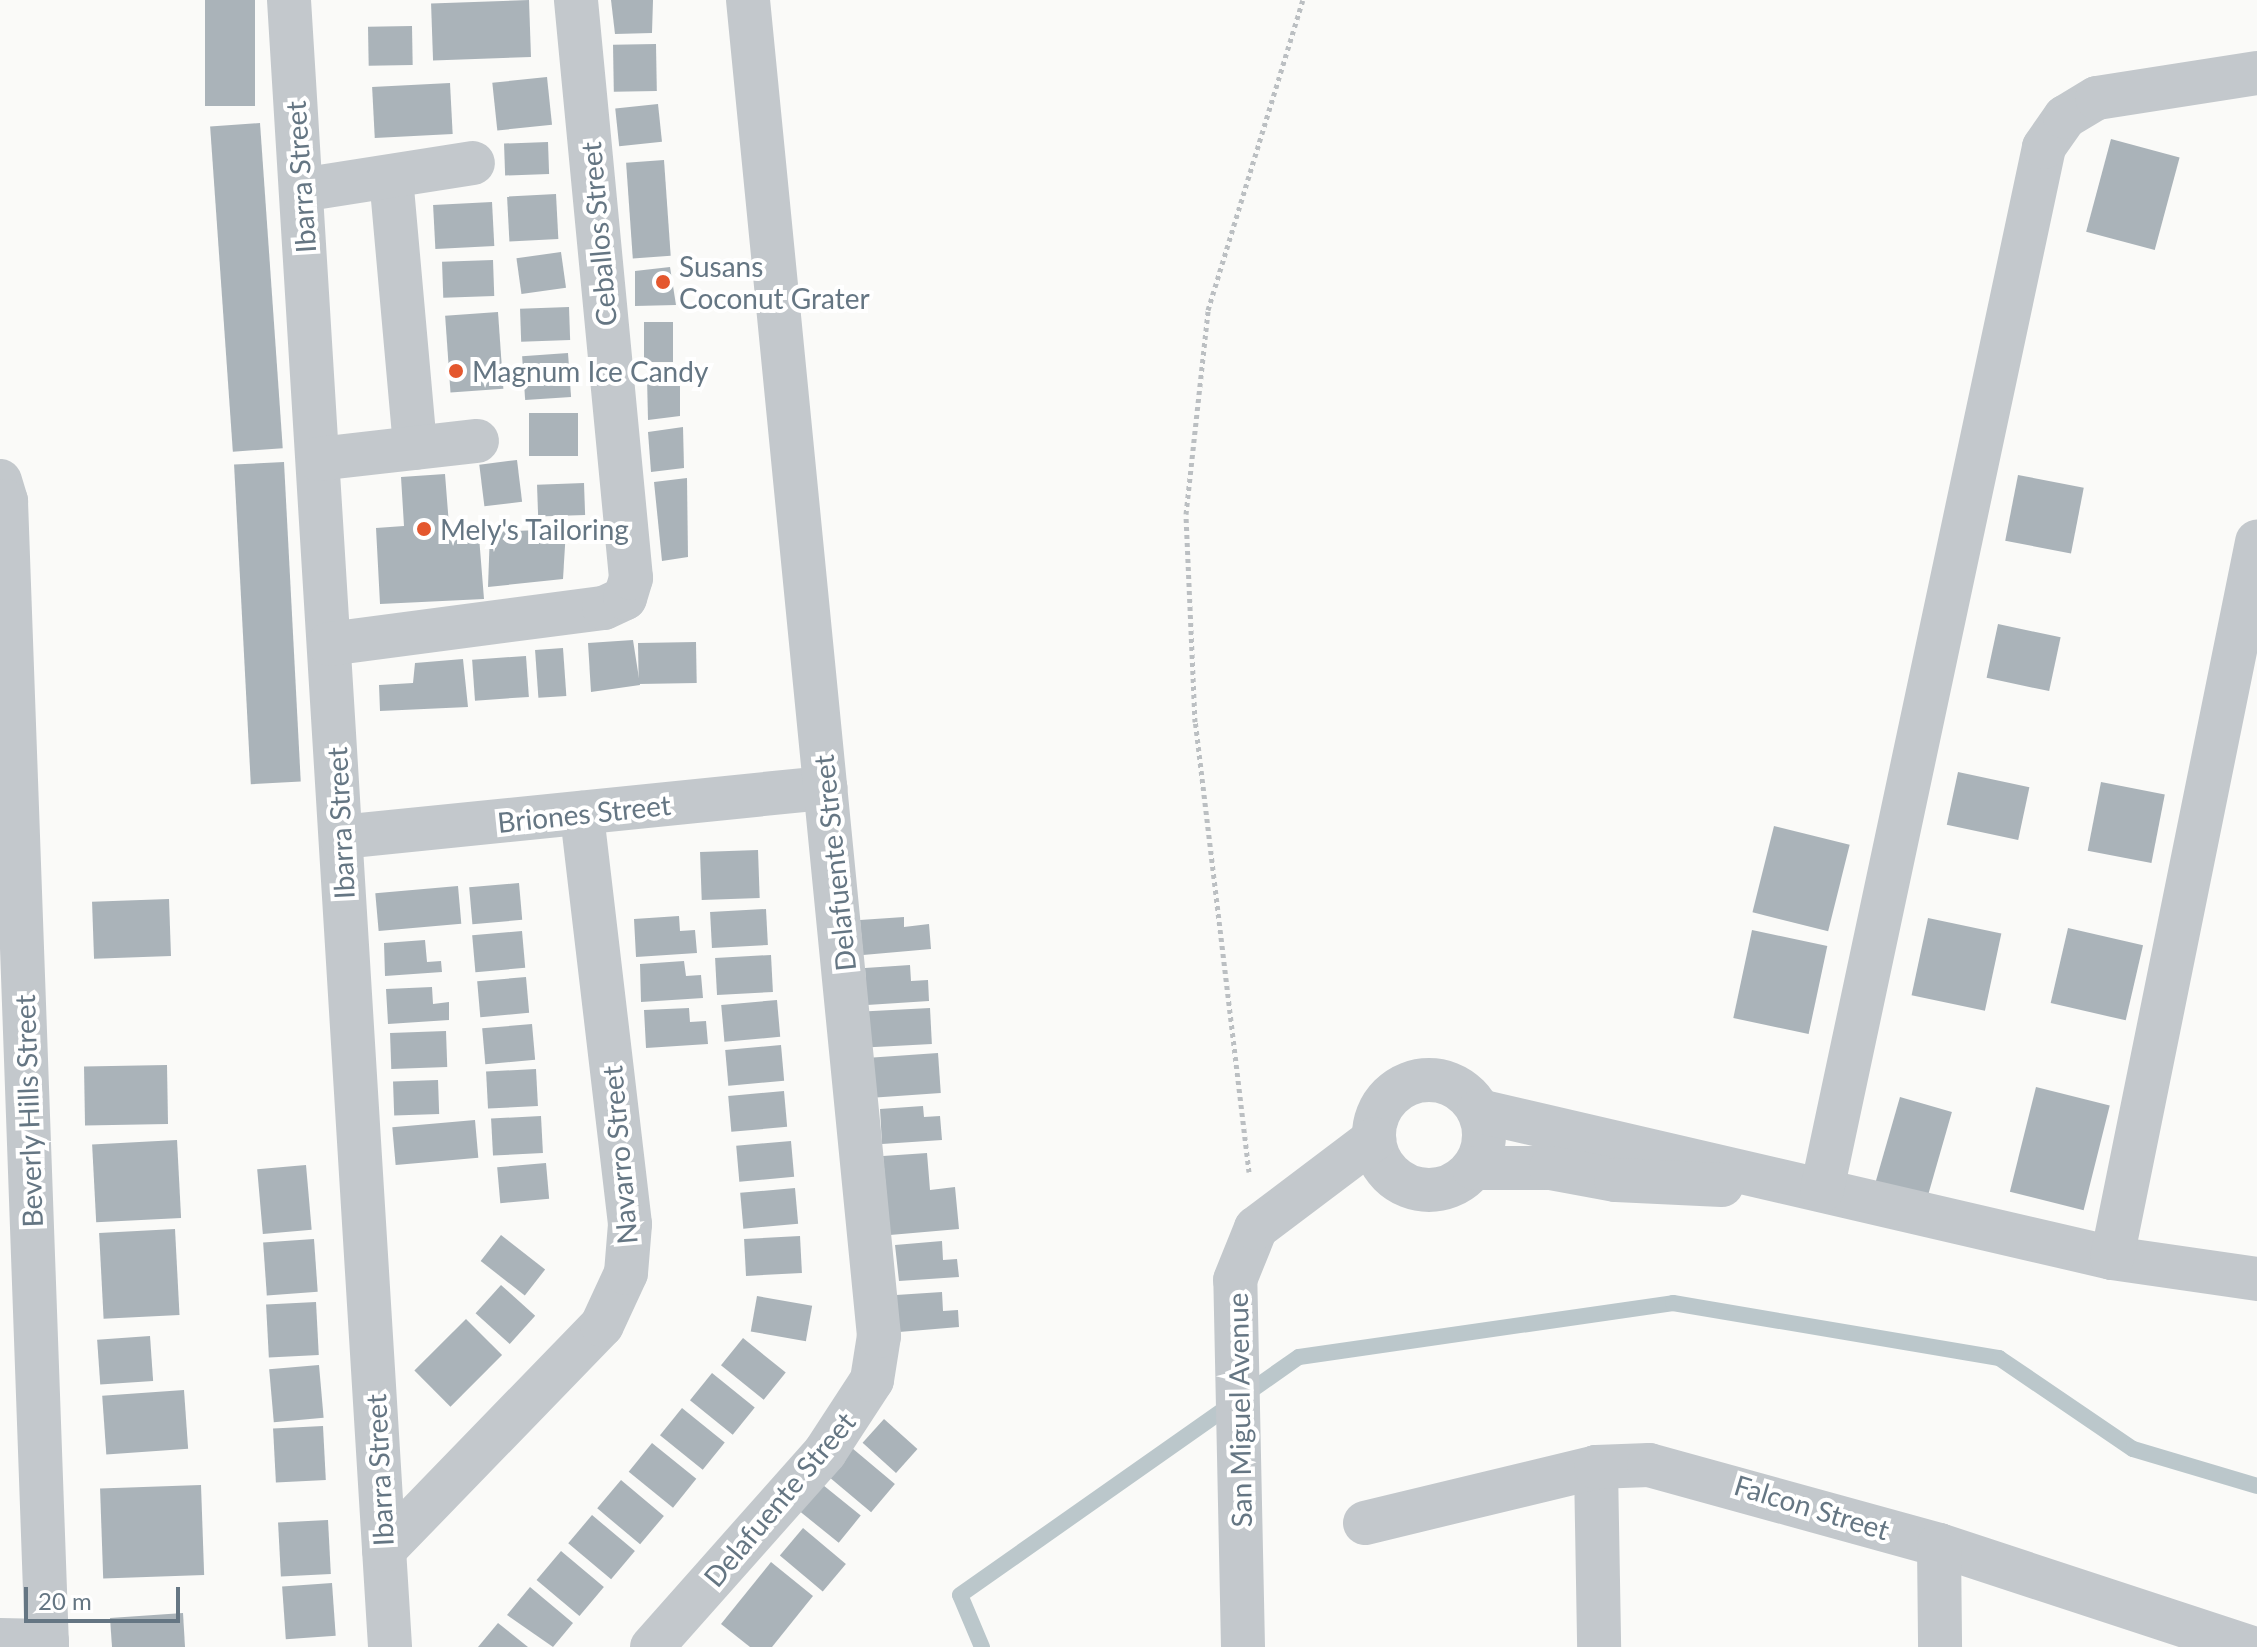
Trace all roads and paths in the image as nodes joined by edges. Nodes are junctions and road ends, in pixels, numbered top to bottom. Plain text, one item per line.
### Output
1 (289, 0) edge
2 (576, 0) edge
3 (748, 0) edge
4 (1303, 0) edge
5 (2257, 73) edge
6 (473, 163) dead end
7 (391, 177) junction
8 (301, 190) junction
9 (477, 441) dead end
10 (415, 448) junction
11 (318, 459) junction
12 (0, 481) edge
13 (2257, 542) edge
14 (329, 644) junction
15 (826, 788) junction
16 (582, 813) junction
17 (341, 837) junction
18 (1479, 1111) junction
19 (1374, 1139) junction
20 (1474, 1168) junction
21 (1822, 1190) junction
22 (1256, 1228) junction
23 (2112, 1258) junction
24 (2257, 1279) edge
25 (2257, 1309) edge
26 (1596, 1467) junction
27 (1365, 1523) dead end
28 (1939, 1545) junction
29 (384, 1550) junction
30 (0, 1640) edge
31 (47, 1644) edge
32 (390, 1647) edge
33 (652, 1647) edge
34 (1243, 1647) edge
35 (1599, 1647) edge
36 (1940, 1647) edge
37 (2250, 1647) edge

1 - 8 street, Ibarra Street
2 - 14 street, Ceballos Street
3 - 15 street, Delafuente Street
4 - 22 path
5 - 21 street
6 - 7 street
7 - 8 street
7 - 10 street
8 - 11 street, Ibarra Street
9 - 10 street
10 - 11 street
11 - 14 street, Ibarra Street
12 - 31 street, Beverly Hills Street
13 - 23 street
14 - 17 street, Ibarra Street
15 - 16 street, Briones Street
15 - 33 street, Delafuente Street
16 - 17 street, Briones Street
16 - 29 street, Navarro Street
17 - 29 street, Ibarra Street
18 - 19 street
18 - 20 street
18 - 21 street
19 - 20 street
19 - 22 street
20 - 21 street
21 - 23 street
22 - 34 street, San Miguel Avenue
23 - 24 street
23 - 25 street
26 - 27 street, Falcon Street
26 - 28 street, Falcon Street
26 - 35 street
28 - 36 street
28 - 37 street, Falcon Street
29 - 32 street, Ibarra Street
30 - 31 street

